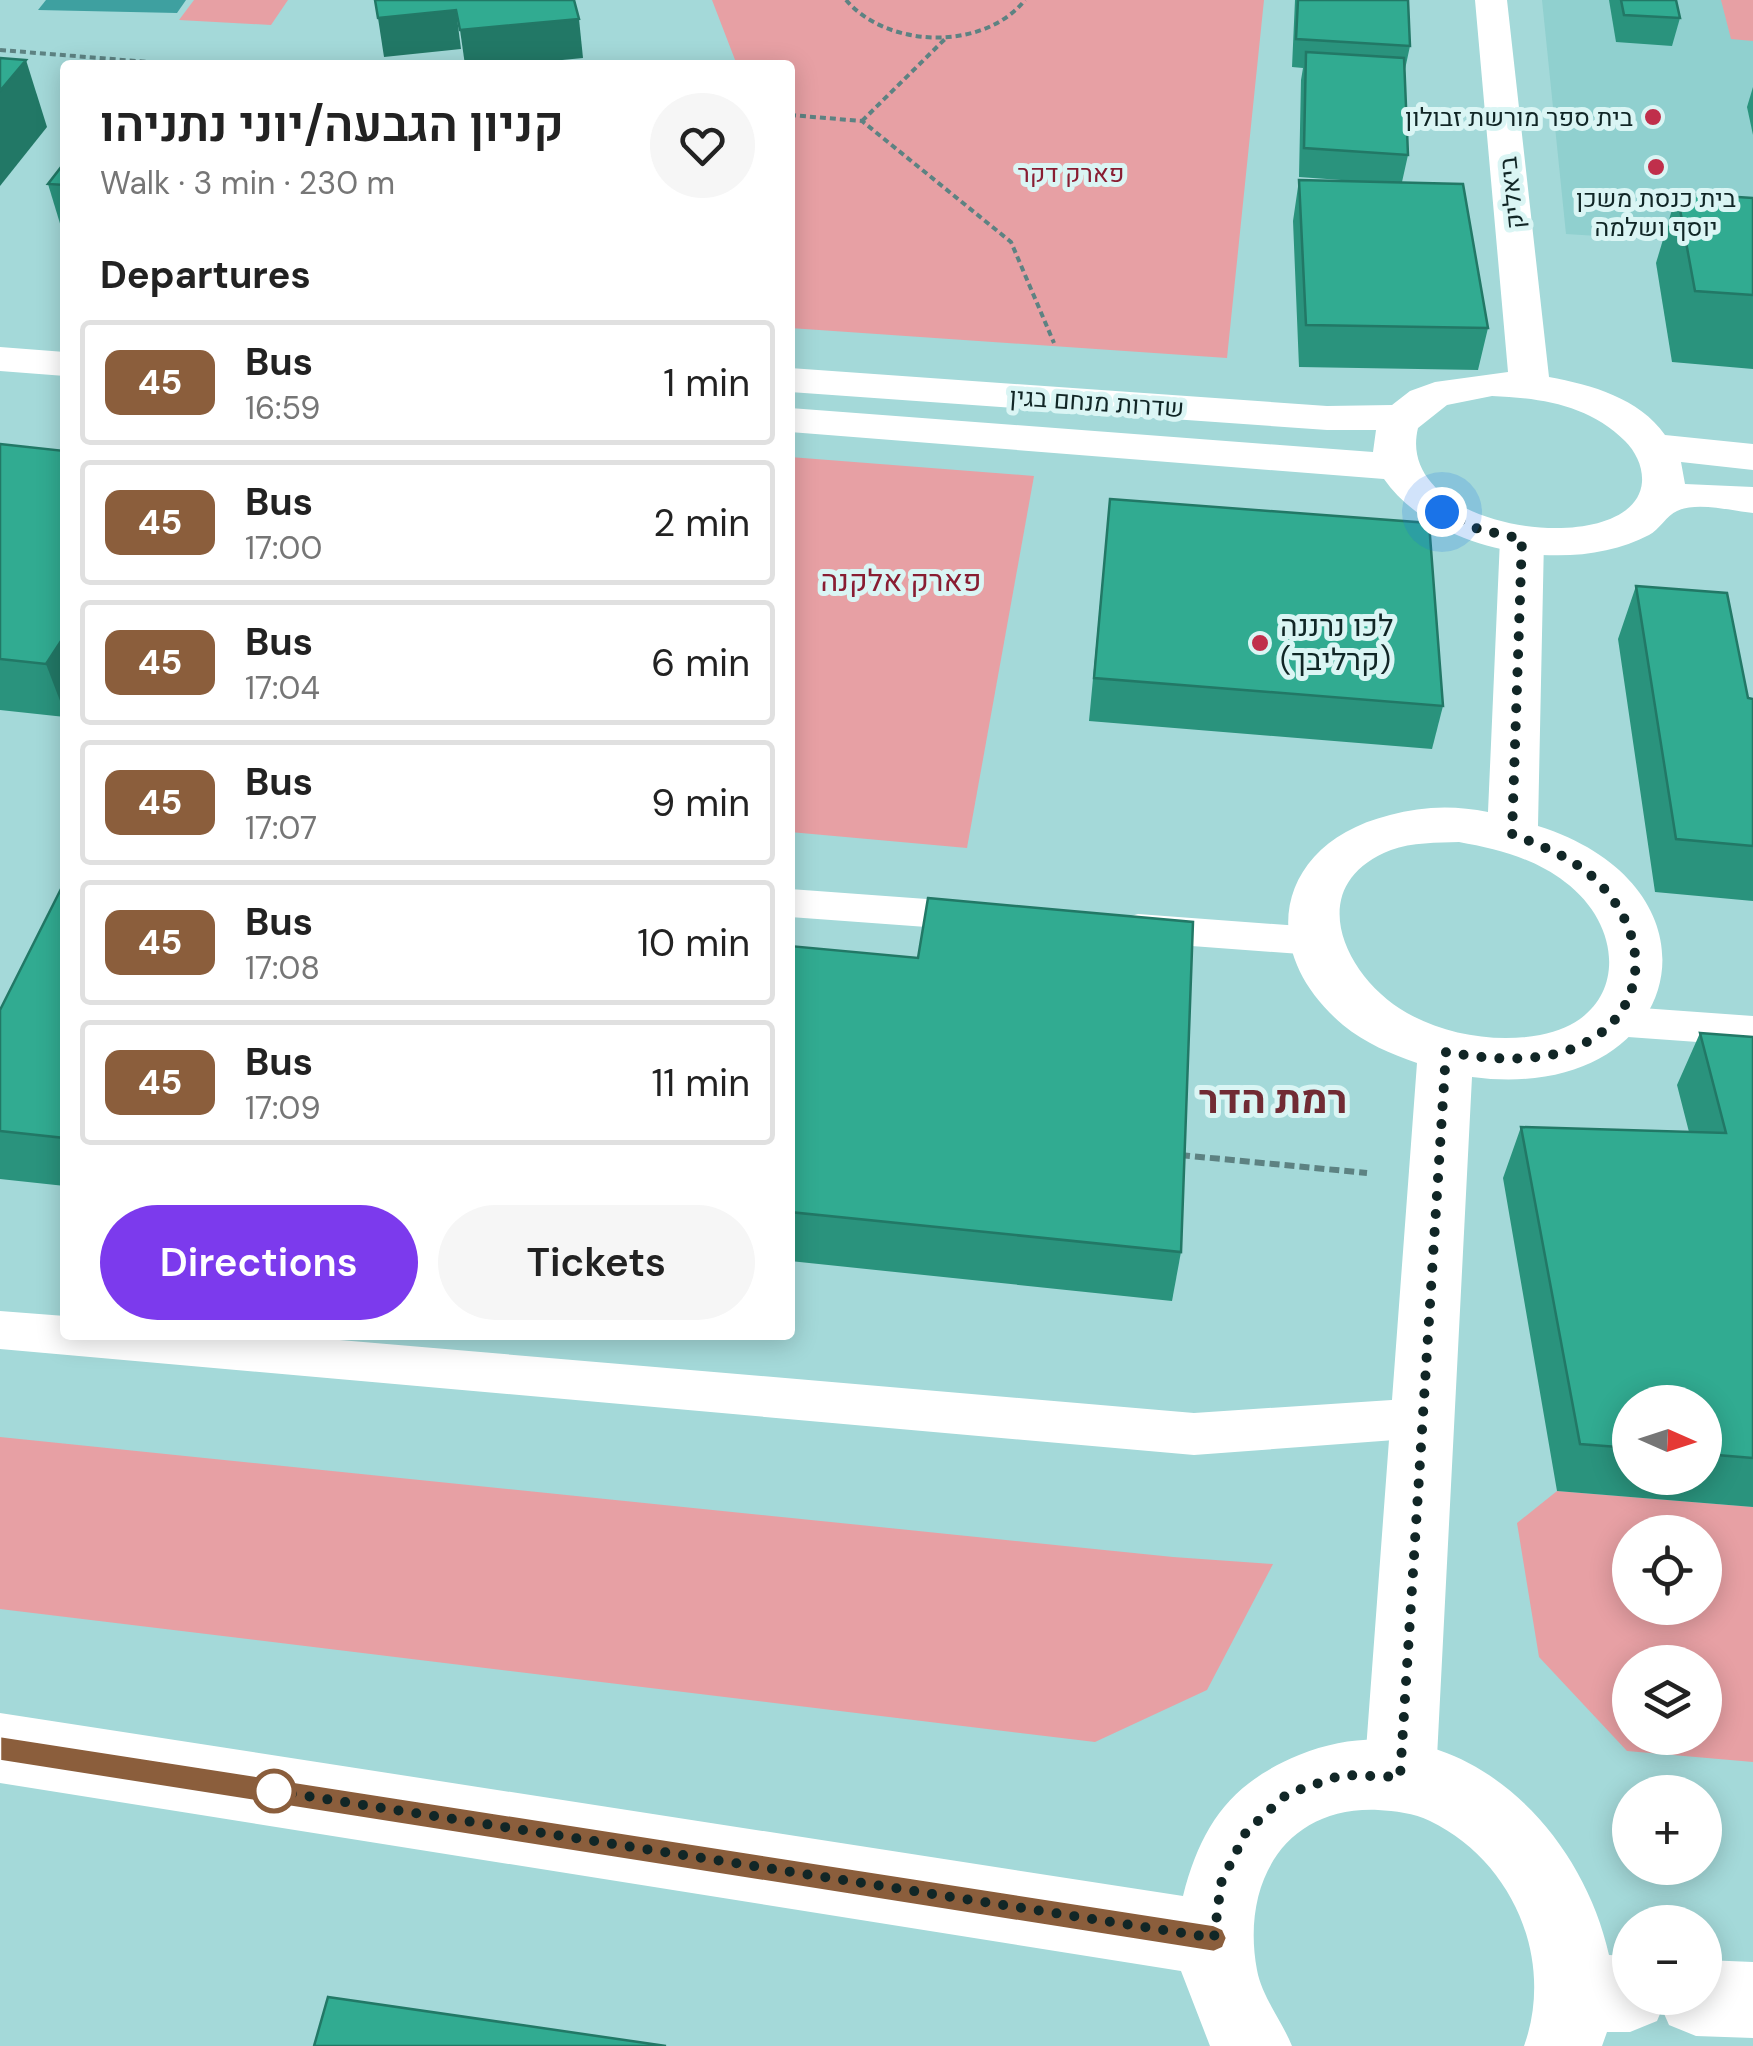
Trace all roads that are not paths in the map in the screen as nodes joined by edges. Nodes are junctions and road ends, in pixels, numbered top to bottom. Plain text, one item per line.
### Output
1 (1491, 0) edge
2 (0, 324) edge
3 (60, 329) edge
4 (0, 358) edge
5 (60, 364) edge
6 (795, 380) edge
7 (1530, 386) junction
8 (1404, 417) junction
9 (795, 420) edge
10 (1656, 447) junction
11 (1753, 456) edge
12 (1396, 467) junction
13 (1661, 500) junction
14 (1753, 500) edge
15 (1522, 539) junction
16 (1512, 834) junction
17 (795, 903) edge
18 (1023, 920) edge
19 (1100, 926) edge
20 (1314, 941) junction
21 (1614, 1021) junction
22 (1753, 1031) edge
23 (1446, 1052) junction
24 (0, 1330) edge
25 (60, 1335) edge
26 (115, 1340) edge
27 (1422, 1418) junction
28 (0, 1748) edge
29 (1400, 1777) junction
30 (1214, 1938) junction
31 (1722, 1999) edge
32 (1753, 2000) edge
33 (1589, 2011) edge
34 (1253, 2046) edge

1 - 7 street, ביאליק
2 - 3 street
4 - 5 street
6 - 8 street, שדרות מנחם בגין
7 - 8 street
7 - 10 street
8 - 12 street
9 - 12 street, שדרות מנחם בגין
10 - 11 street
10 - 13 street
12 - 15 street
13 - 14 street
13 - 15 street
15 - 16 street
16 - 20 street
16 - 21 street
17 - 18 lane
19 - 20 lane
20 - 23 street
21 - 22 lane
21 - 23 street
23 - 27 street
24 - 25 lane
26 - 27 lane
27 - 29 street
28 - 30 street
29 - 30 street
29 - 33 street
30 - 34 street
31 - 32 street

